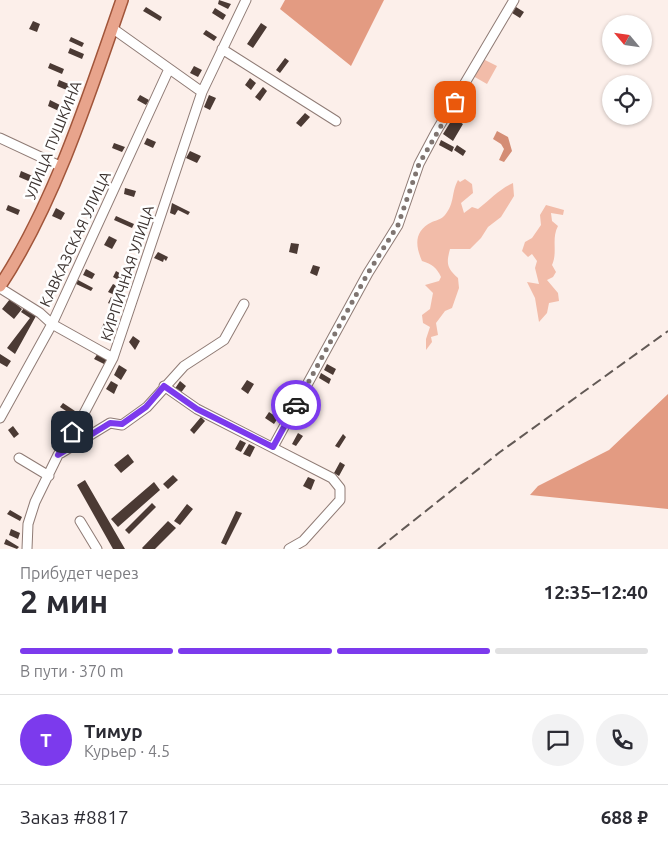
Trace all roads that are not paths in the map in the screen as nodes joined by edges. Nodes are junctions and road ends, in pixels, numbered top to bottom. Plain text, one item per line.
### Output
1 (122, 0) edge
2 (246, 0) edge
3 (514, 0) edge
4 (112, 28) junction
5 (222, 49) junction
6 (169, 69) junction
7 (202, 92) junction
8 (336, 121) dead end
9 (0, 138) edge
10 (60, 166) junction
11 (0, 287) edge
12 (244, 304) dead end
13 (52, 324) junction
14 (113, 358) junction
15 (164, 386) junction
16 (0, 418) edge
17 (273, 447) junction
18 (58, 455) junction
19 (19, 458) dead end
20 (49, 476) junction
21 (80, 520) dead end
22 (27, 549) edge
23 (97, 549) edge
24 (289, 549) edge

1 - 4 main road, УЛИЦА ПУШКИНА
2 - 5 street, КИРПИЧНАЯ УЛИЦА
3 - 17 street
4 - 6 street
4 - 10 main road, УЛИЦА ПУШКИНА
5 - 7 street, КИРПИЧНАЯ УЛИЦА
5 - 8 street
6 - 7 street
6 - 13 street, КАВКАЗСКАЯ УЛИЦА
7 - 14 street, КИРПИЧНАЯ УЛИЦА
9 - 10 street
10 - 11 main road, УЛИЦА ПУШКИНА
11 - 13 street
12 - 15 street
13 - 14 street
13 - 16 street, КАВКАЗСКАЯ УЛИЦА
14 - 18 street, КИРПИЧНАЯ УЛИЦА
15 - 17 street
15 - 18 street
17 - 24 street
18 - 20 street, КИРПИЧНАЯ УЛИЦА
19 - 20 street
20 - 22 street, КИРПИЧНАЯ УЛИЦА
21 - 23 street

